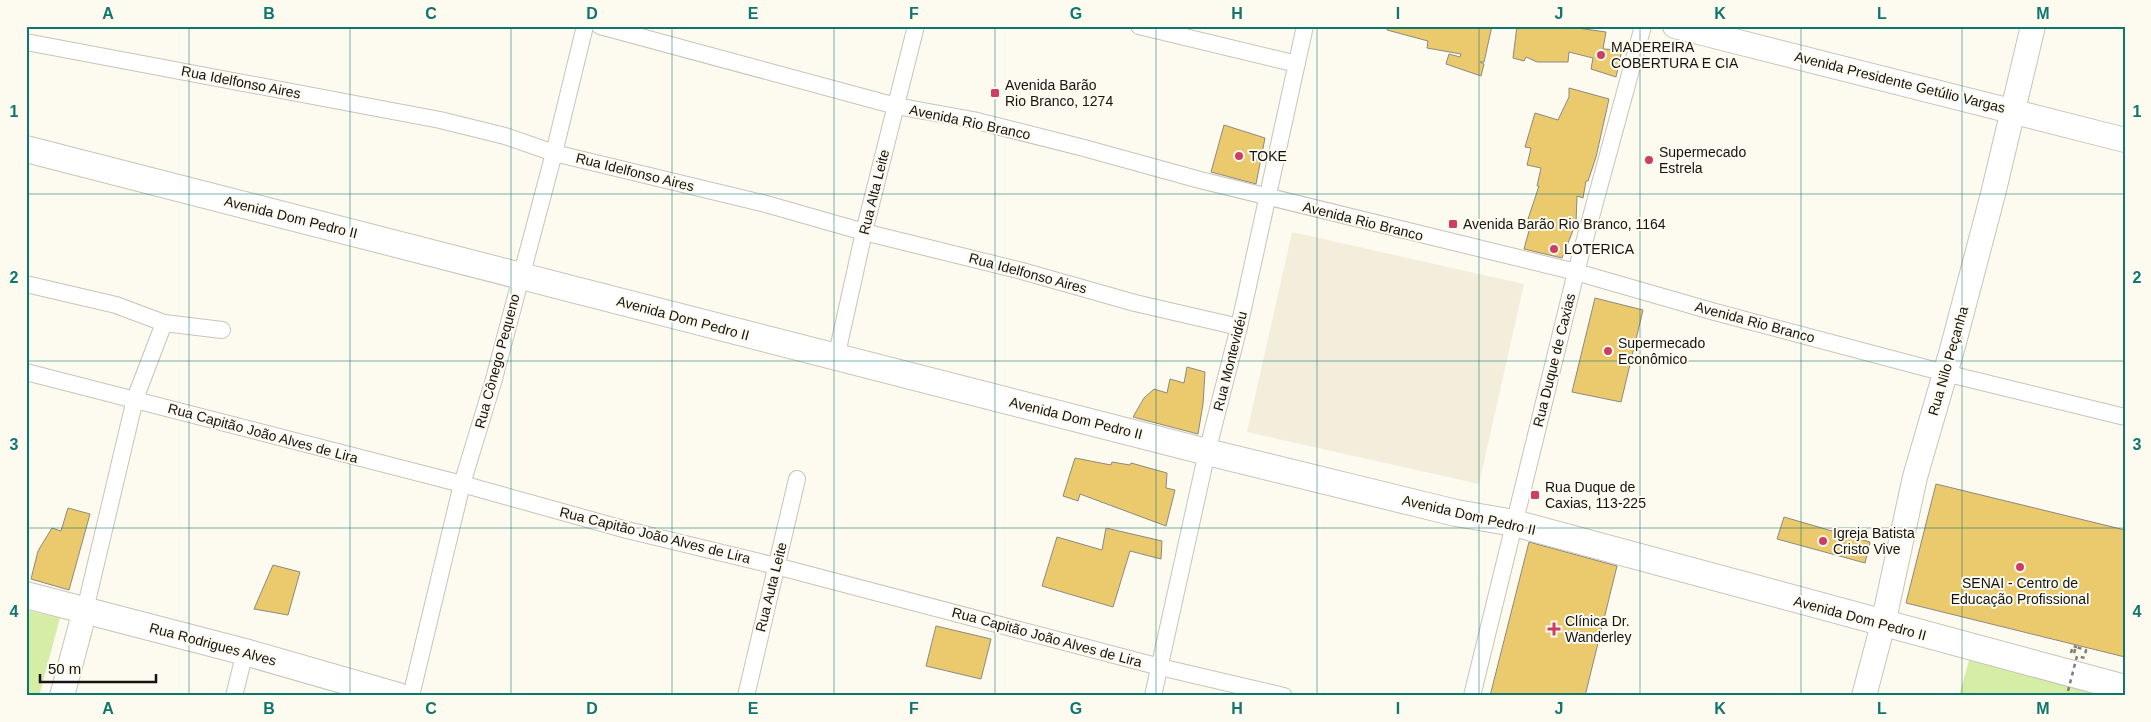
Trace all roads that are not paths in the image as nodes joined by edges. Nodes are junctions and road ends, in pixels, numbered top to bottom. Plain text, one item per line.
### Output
1 (585, 26) edge
2 (600, 26) edge
3 (916, 26) edge
4 (1139, 26) edge
5 (1305, 26) edge
6 (1643, 26) edge
7 (1675, 26) edge
8 (2033, 26) edge
9 (26, 42) edge
10 (1297, 64) junction
11 (896, 106) junction
12 (2012, 110) junction
13 (2125, 140) edge
14 (26, 149) edge
15 (554, 152) junction
16 (1268, 197) junction
17 (864, 232) junction
18 (1576, 272) junction
19 (520, 275) junction
20 (26, 284) edge
21 (164, 323) junction
22 (1239, 327) junction
23 (222, 330) dead end
24 (836, 358) junction
25 (26, 372) edge
26 (1945, 373) junction
27 (135, 399) junction
28 (2125, 417) edge
29 (1207, 452) junction
30 (797, 479) dead end
31 (462, 484) junction
32 (1514, 523) junction
33 (776, 566) junction
34 (26, 595) edge
35 (85, 610) junction
36 (1883, 624) junction
37 (245, 652) junction
38 (1160, 667) junction
39 (2125, 688) edge
40 (62, 696) edge
41 (234, 696) edge
42 (398, 696) edge
43 (411, 696) edge
44 (746, 696) edge
45 (1153, 696) edge
46 (1284, 696) edge
47 (1472, 696) edge
48 (1864, 696) edge

1 - 15 street, Rua Cônego Pequeno
2 - 11 street, Avenida Rio Branco
3 - 11 street, Rua Alta Leite
4 - 10 street
5 - 10 street, Rua Montevidéu
6 - 18 street, Rua Duque de Caxias
7 - 12 street, Avenida Presidente Getúlio Vargas
8 - 12 street, Rua Nilo Peçanha
9 - 15 street, Rua Idelfonso Aires
10 - 16 street, Rua Montevidéu
11 - 16 street, Avenida Rio Branco
11 - 17 street, Rua Alta Leite
12 - 13 street, Avenida Presidente Getúlio Vargas
12 - 26 street, Rua Nilo Peçanha
14 - 19 main road, Avenida Dom Pedro II
15 - 17 street, Rua Idelfonso Aires
15 - 19 street, Rua Cônego Pequeno
16 - 18 street, Avenida Rio Branco
16 - 22 street, Rua Montevidéu
17 - 22 street, Rua Idelfonso Aires
17 - 24 street, Rua Alta Leite
18 - 26 street, Avenida Rio Branco
18 - 32 street, Rua Duque de Caxias
19 - 24 main road, Avenida Dom Pedro II
19 - 31 street, Rua Cônego Pequeno
20 - 21 street
21 - 23 street
21 - 27 street
22 - 29 street, Rua Montevidéu
24 - 29 main road, Avenida Dom Pedro II
25 - 27 street, Rua Capitão João Alves de Lira
26 - 28 street, Avenida Rio Branco
26 - 36 street, Rua Nilo Peçanha
27 - 31 street, Rua Capitão João Alves de Lira
27 - 35 street
29 - 32 main road, Avenida Dom Pedro II
29 - 38 street, Rua Montevidéu
30 - 33 street, Rua Auta Leite
31 - 33 street, Rua Capitão João Alves de Lira
31 - 43 street, Rua Cônego Pequeno
32 - 36 main road, Avenida Dom Pedro II
32 - 47 street, Rua Duque de Caxias
33 - 38 street, Rua Capitão João Alves de Lira
33 - 44 street, Rua Auta Leite
34 - 35 main road, Rua Rodrigues Alves
35 - 37 main road, Rua Rodrigues Alves
35 - 40 street
36 - 39 main road, Avenida Dom Pedro II
36 - 48 street, Rua Nilo Peçanha
37 - 41 street
37 - 42 main road, Rua Rodrigues Alves
38 - 45 street, Rua Montevidéu
38 - 46 street, Rua Capitão João Alves de Lira

